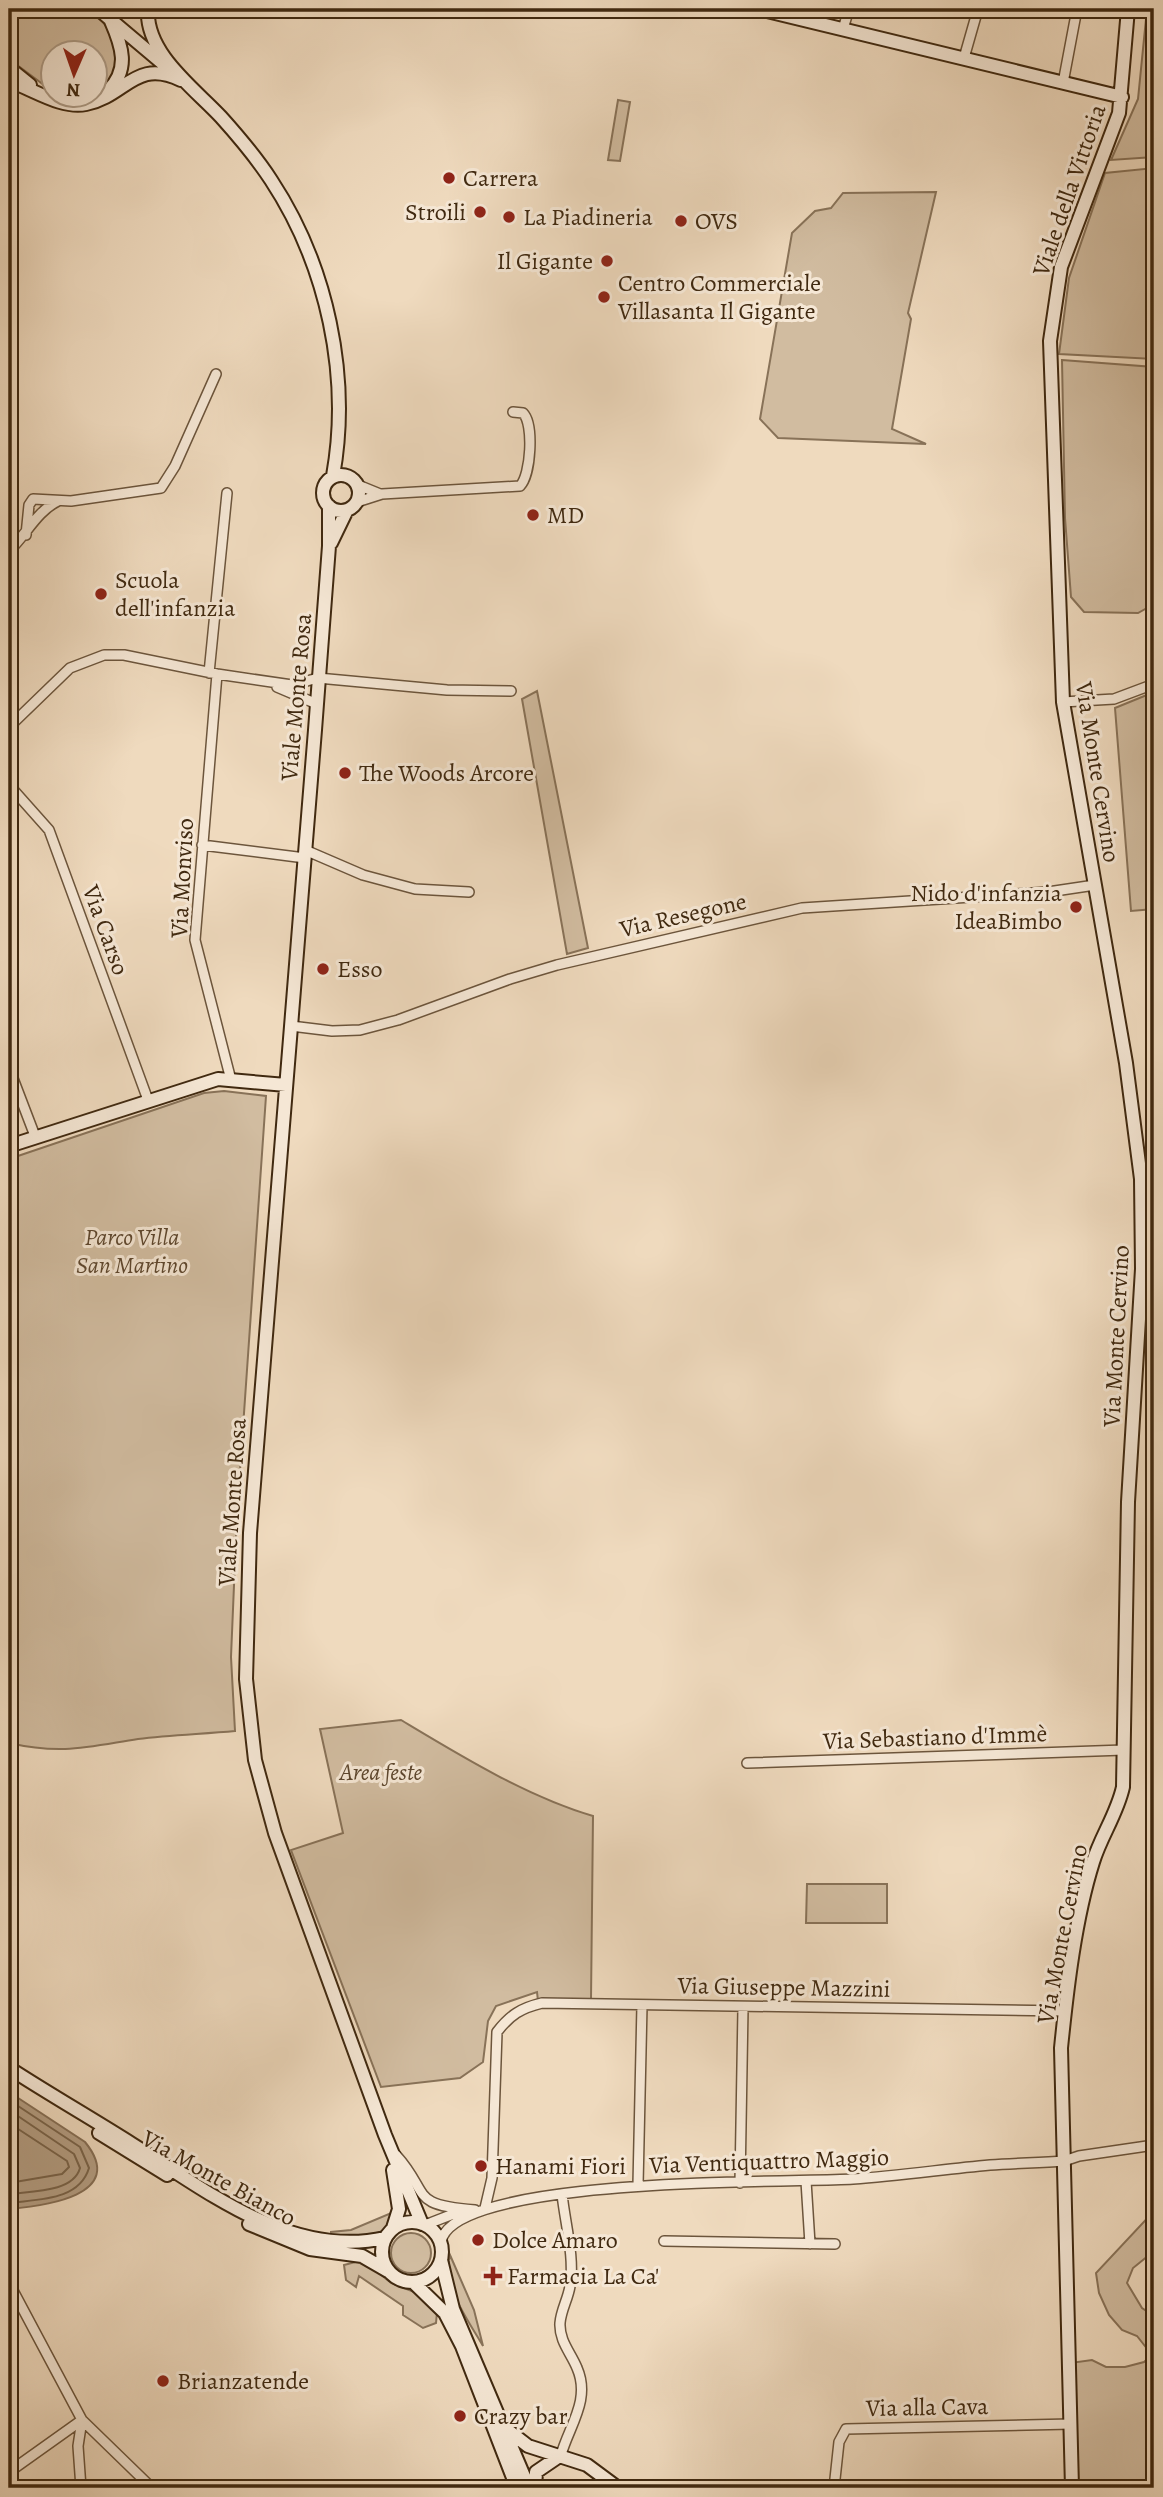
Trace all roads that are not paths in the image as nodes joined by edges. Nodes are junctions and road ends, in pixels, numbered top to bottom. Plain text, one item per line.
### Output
1 (98, 9) edge
2 (148, 9) edge
3 (759, 9) edge
4 (849, 9) edge
5 (978, 9) edge
6 (1077, 9) edge
7 (1128, 9) edge
8 (110, 18) junction
9 (843, 29) junction
10 (964, 58) junction
11 (9, 68) edge
12 (9, 81) edge
13 (184, 82) junction
14 (1063, 83) junction
15 (36, 90) joint
16 (108, 91) edge
17 (108, 94) edge
18 (1122, 97) junction
19 (216, 374) dead end
20 (513, 412) dead end
21 (340, 443) junction
22 (333, 477) junction
23 (353, 481) junction
24 (227, 493) dead end
25 (382, 495) junction
26 (58, 501) junction
27 (329, 506) junction
28 (352, 506) junction
29 (1056, 510) joint
30 (26, 535) junction
31 (329, 546) junction
32 (9, 551) edge
33 (213, 674) junction
34 (318, 678) junction
35 (266, 682) junction
36 (1154, 684) edge
37 (511, 691) dead end
38 (1063, 702) junction
39 (317, 704) junction
40 (9, 727) edge
41 (9, 785) edge
42 (202, 845) junction
43 (305, 854) junction
44 (1095, 885) junction
45 (469, 892) dead end
46 (291, 1026) junction
47 (9, 1068) edge
48 (231, 1080) junction
49 (286, 1085) junction
50 (148, 1100) junction
51 (35, 1136) junction
52 (9, 1146) edge
53 (1148, 1181) edge
54 (1124, 1751) junction
55 (747, 1763) dead end
56 (642, 2005) junction
57 (743, 2008) junction
58 (1065, 2011) junction
59 (9, 2068) edge
60 (43, 2090) junction
61 (385, 2135) junction
62 (1154, 2145) edge
63 (390, 2149) junction
64 (1065, 2161) junction
65 (806, 2181) junction
66 (740, 2183) junction
67 (638, 2185) junction
68 (562, 2194) junction
69 (476, 2209) junction
70 (424, 2224) junction
71 (389, 2233) junction
72 (664, 2241) dead end
73 (440, 2242) junction
74 (810, 2244) junction
75 (835, 2244) dead end
76 (441, 2260) junction
77 (388, 2270) junction
78 (413, 2282) junction
79 (9, 2283) edge
80 (82, 2420) junction
81 (503, 2423) junction
82 (1071, 2424) junction
83 (561, 2455) junction
84 (9, 2472) edge
85 (81, 2488) edge
86 (152, 2488) edge
87 (517, 2488) edge
88 (529, 2488) edge
89 (535, 2488) edge
90 (618, 2488) edge
91 (834, 2488) edge
92 (1072, 2488) edge

1 - 8 street
2 - 13 street
3 - 9 street
4 - 9 street
5 - 10 street
6 - 14 street
7 - 18 street, Viale della Vittoria
8 - 13 street
8 - 16 street
9 - 10 street
10 - 14 street
11 - 15 street
12 - 15 street
13 - 17 street
13 - 21 street, Viale Monte Rosa
14 - 18 street
18 - 29 street, Viale della Vittoria
19 - 26 street
20 - 25 street
21 - 22 street, Viale Monte Rosa
21 - 23 street, Viale Monte Rosa
22 - 23 street
22 - 27 street, Viale Monte Rosa
23 - 25 street
23 - 28 street, Viale Monte Rosa
24 - 33 street, Via Monviso
25 - 28 street
26 - 30 street
26 - 30 street
27 - 28 street
27 - 31 street, Viale Monte Rosa
28 - 31 street, Viale Monte Rosa
29 - 38 street, Via Monte Cervino
30 - 32 street
31 - 34 street, Viale Monte Rosa
33 - 35 street
33 - 40 street
33 - 42 street, Via Monviso
34 - 35 street
34 - 37 street
34 - 39 street, Viale Monte Rosa
35 - 39 street
36 - 38 street
38 - 44 street, Via Monte Cervino
39 - 43 street, Viale Monte Rosa
41 - 50 street, Via Carso
42 - 43 street
42 - 48 street, Via Monviso
43 - 45 street
43 - 46 street, Viale Monte Rosa
44 - 46 street, Via Resegone
44 - 53 street, Via Monte Cervino
46 - 49 street, Viale Monte Rosa
47 - 51 street
48 - 49 street
48 - 50 street
49 - 61 street, Viale Monte Rosa
50 - 51 street
51 - 52 street
53 - 54 street, Via Monte Cervino
54 - 55 street, Via Sebastiano d'Immè
54 - 58 street, Via Monte Cervino
56 - 57 street, Via Giuseppe Mazzini
56 - 67 street
56 - 69 street, Via Giuseppe Mazzini
57 - 58 street, Via Giuseppe Mazzini
57 - 66 street
58 - 64 street, Via Monte Cervino
59 - 60 street, Via Monte Bianco
60 - 71 street, Via Monte Bianco
60 - 77 street, Via Monte Bianco
61 - 63 street, Viale Monte Rosa
61 - 71 street, Viale Monte Rosa
62 - 64 street, Via Ventiquattro Maggio
63 - 69 street, Via Ventiquattro Maggio
63 - 70 street, Viale Monte Rosa
64 - 65 street, Via Ventiquattro Maggio
64 - 82 street
65 - 66 street, Via Ventiquattro Maggio
65 - 74 street
66 - 67 street, Via Ventiquattro Maggio
67 - 68 street, Via Ventiquattro Maggio
68 - 69 street, Via Ventiquattro Maggio
68 - 83 street
69 - 70 street, Via Ventiquattro Maggio
69 - 73 street, Via Ventiquattro Maggio
70 - 71 street
70 - 73 street, Viale Monte Rosa
71 - 77 street, Viale Monte Rosa
72 - 74 street
73 - 76 street
74 - 75 street
76 - 78 street
76 - 81 street
77 - 78 street
78 - 87 street
79 - 80 street
80 - 84 street
80 - 85 street
80 - 86 street
81 - 83 street
81 - 88 street
82 - 91 street, Via alla Cava
82 - 92 street
83 - 89 street
83 - 90 street

